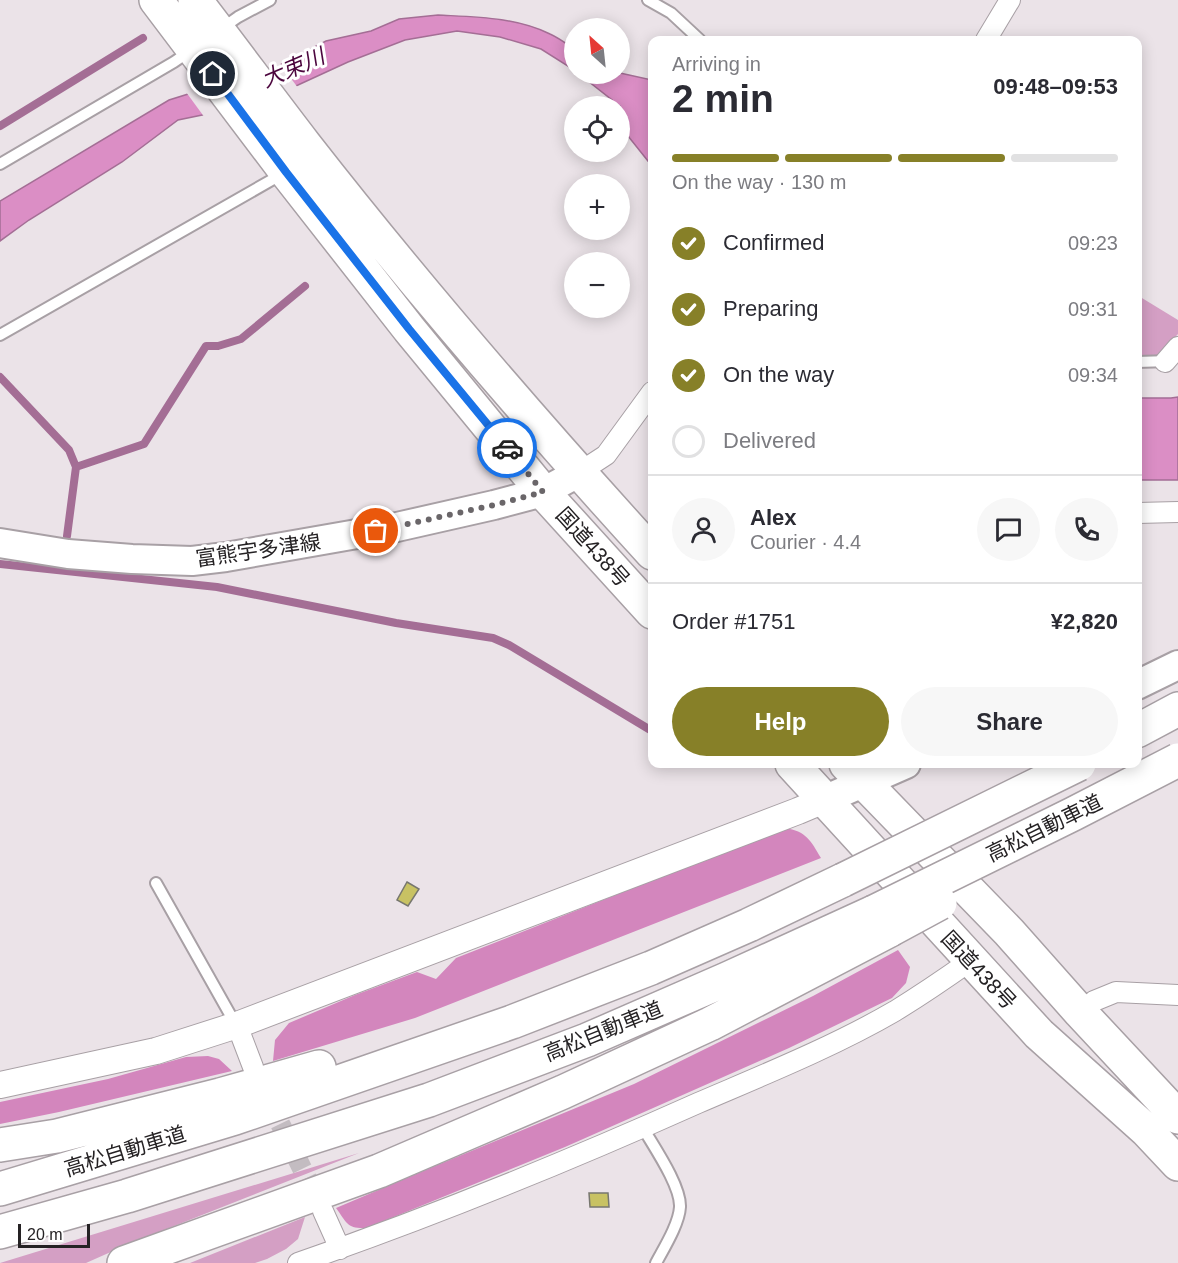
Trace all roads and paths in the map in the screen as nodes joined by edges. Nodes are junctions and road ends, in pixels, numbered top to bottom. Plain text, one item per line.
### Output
1 (156, 0) edge
2 (195, 0) edge
3 (270, 0) edge
4 (648, 0) edge
5 (1010, 0) edge
6 (696, 36) edge
7 (988, 36) edge
8 (209, 43) junction
9 (291, 161) junction
10 (0, 164) edge
11 (0, 335) edge
12 (1174, 356) edge
13 (1142, 361) edge
14 (648, 397) edge
15 (580, 472) junction
16 (543, 492) junction
17 (1178, 512) edge
18 (1142, 513) edge
19 (0, 543) edge
20 (648, 548) edge
21 (648, 608) edge
22 (1178, 665) edge
23 (1142, 683) edge
24 (1178, 709) edge
25 (1142, 728) edge
26 (1178, 760) edge
27 (796, 768) edge
28 (883, 768) edge
29 (1071, 768) edge
30 (855, 773) edge
31 (824, 800) junction
32 (156, 883) dead end
33 (882, 921) junction
34 (970, 960) junction
35 (1178, 995) edge
36 (1080, 1012) junction
37 (512, 1022) junction
38 (237, 1025) junction
39 (253, 1067) dead end
40 (0, 1085) edge
41 (1178, 1117) edge
42 (643, 1128) junction
43 (0, 1145) edge
44 (1178, 1164) edge
45 (0, 1189) edge
46 (323, 1211) tunnel mouth
47 (0, 1232) edge
48 (340, 1249) junction
49 (124, 1263) edge
50 (298, 1263) edge
51 (656, 1263) edge

1 - 8 highway, 国道438号
2 - 8 highway, 国道438号
3 - 8 lane
4 - 6 lane
5 - 7 street
8 - 9 highway, 国道438号
8 - 10 lane
9 - 11 lane
9 - 15 highway, 国道438号
9 - 16 highway, 国道438号
12 - 13 lane
14 - 15 street
15 - 16 main road, 富熊宇多津線
15 - 20 highway, 国道438号
16 - 19 main road, 富熊宇多津線
16 - 21 highway, 国道438号
17 - 18 street
22 - 23 main road
24 - 25 highway
26 - 33 highway, bridge
27 - 31 highway, 国道438号
28 - 30 main road
29 - 37 highway, 高松自動車道, bridge
30 - 31 main road
30 - 36 highway
31 - 34 highway, 国道438号
31 - 38 street
32 - 38 lane
33 - 47 highway, 高松自動車道
33 - 49 highway
34 - 42 street
34 - 44 highway, 国道438号
35 - 36 street
36 - 41 highway
37 - 43 highway
37 - 45 highway, 高松自動車道
38 - 39 street
38 - 40 street
42 - 48 street
42 - 51 lane
46 - 48 street
48 - 50 street

